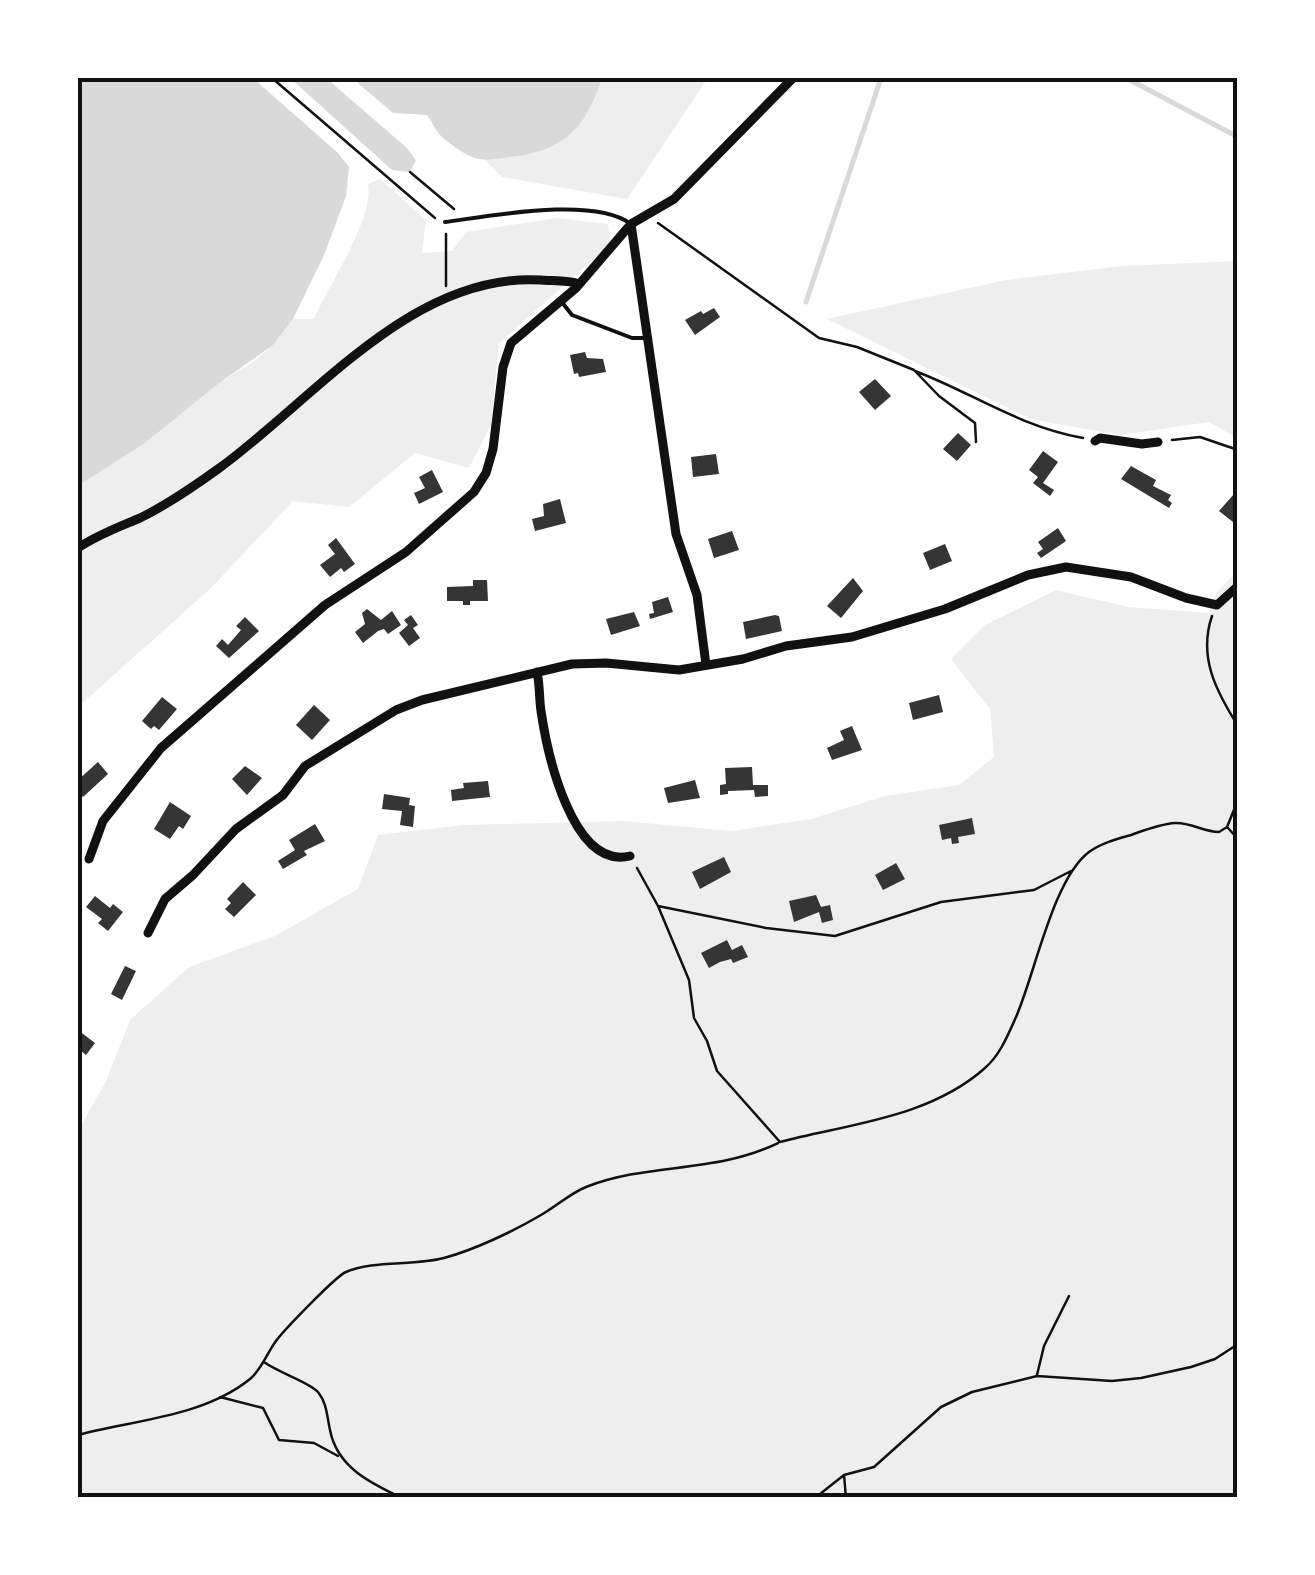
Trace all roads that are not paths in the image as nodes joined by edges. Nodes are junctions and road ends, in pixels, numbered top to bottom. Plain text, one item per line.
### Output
1 (794, 78) edge
2 (445, 222) road end
3 (631, 224) junction
4 (579, 284) junction
5 (562, 301) junction
6 (647, 337) junction
7 (1095, 441) road end
8 (1158, 442) road end
9 (78, 548) edge
10 (1238, 586) edge
11 (706, 664) junction
12 (537, 672) junction
13 (630, 856) road end
14 (89, 860) dead end
15 (148, 933) dead end

1 - 3 street
2 - 3 lane
3 - 4 street
3 - 6 street
4 - 5 street
4 - 9 street
5 - 6 lane
5 - 14 street
6 - 11 street
7 - 8 street
10 - 11 street
11 - 12 street
12 - 13 street
12 - 15 street

